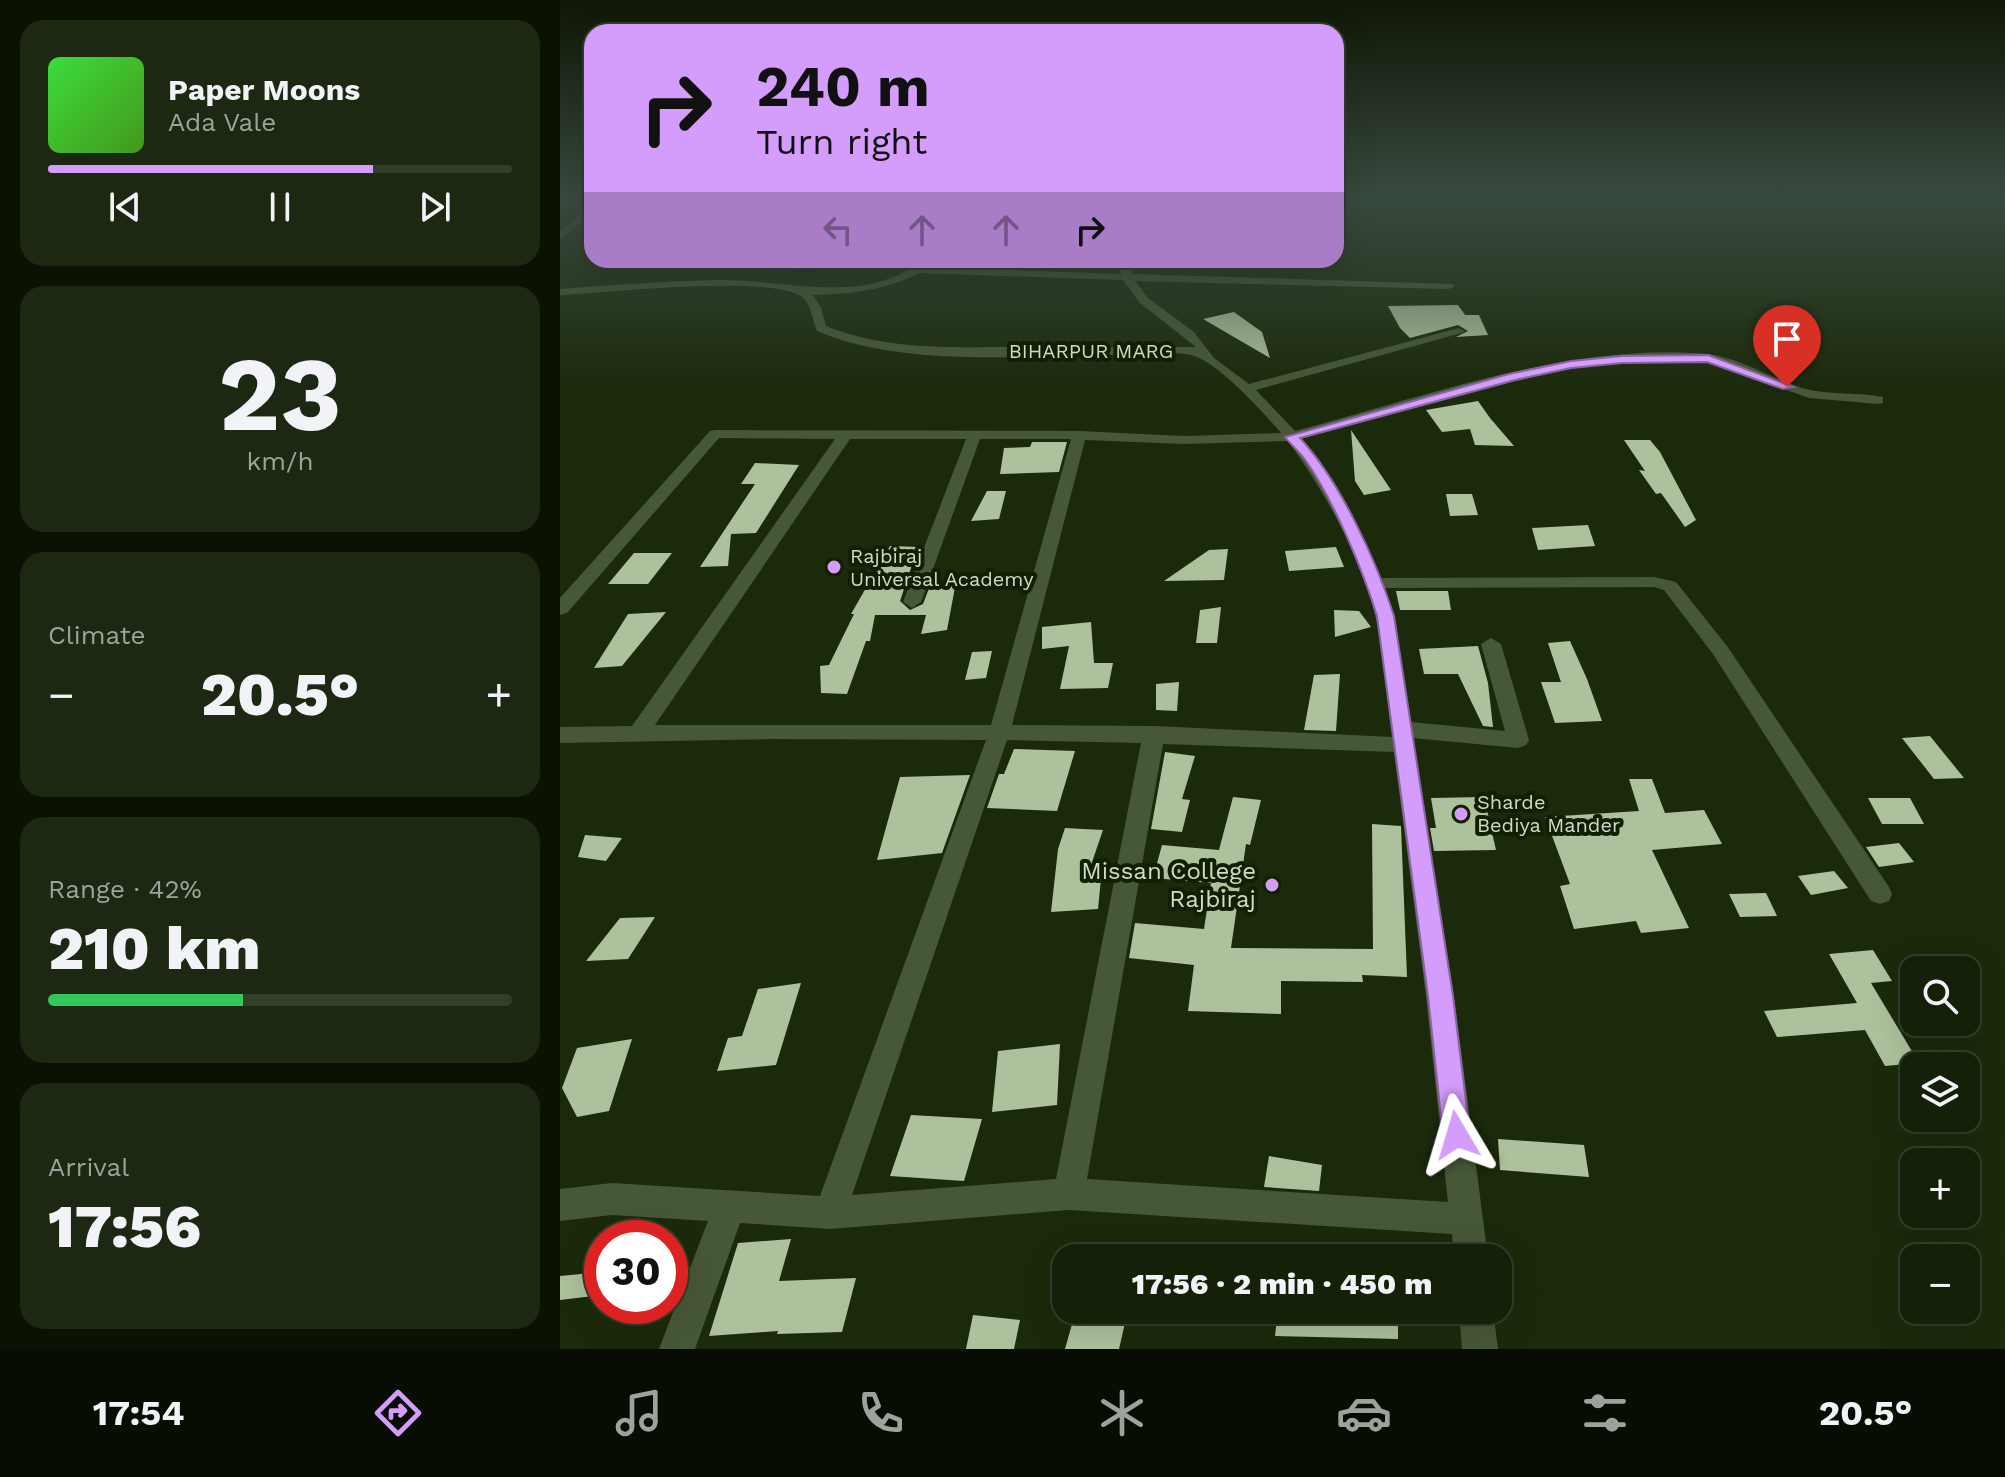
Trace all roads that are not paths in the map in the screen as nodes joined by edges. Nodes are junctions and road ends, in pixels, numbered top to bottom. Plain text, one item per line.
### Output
1 (1126, 268) edge
2 (920, 270) joint
3 (1127, 277) junction
4 (1449, 286) dead end
5 (560, 292) edge
6 (802, 292) junction
7 (1459, 332) dead end
8 (1211, 360) junction
9 (1244, 389) junction
10 (1878, 400) dead end
11 (975, 434) junction
12 (1079, 435) junction
13 (844, 437) junction
14 (1291, 437) junction
15 (1375, 583) junction
16 (912, 602) dead end
17 (560, 609) edge
18 (1491, 644) dead end
19 (639, 732) junction
20 (999, 732) junction
21 (1154, 734) junction
22 (560, 735) edge
23 (1403, 737) junction
24 (1880, 894) dead end
25 (1069, 1194) junction
26 (560, 1205) edge
27 (730, 1206) junction
28 (830, 1213) junction
29 (1467, 1219) junction
30 (1470, 1244) edge
31 (1477, 1324) edge
32 (677, 1349) edge
33 (1480, 1349) edge

1 - 3 street
2 - 3 street
2 - 6 street
3 - 4 street
3 - 8 street
5 - 6 street
6 - 8 street, BIHARPUR MARG
7 - 9 street
8 - 9 street, BIHARPUR MARG
9 - 14 street, BIHARPUR MARG
10 - 14 street
11 - 12 street
11 - 13 street
11 - 16 street
12 - 14 street
12 - 20 street
13 - 17 street
13 - 19 street
14 - 15 street, BIHARPUR MARG
15 - 23 street, BIHARPUR MARG
15 - 24 street
18 - 23 street
19 - 20 street
19 - 22 street
20 - 21 street
20 - 28 street
21 - 23 street
21 - 25 street
23 - 29 street, BIHARPUR MARG
25 - 28 street
25 - 29 street
26 - 27 street
27 - 28 street
27 - 32 street
29 - 30 street, BIHARPUR MARG
31 - 33 street

